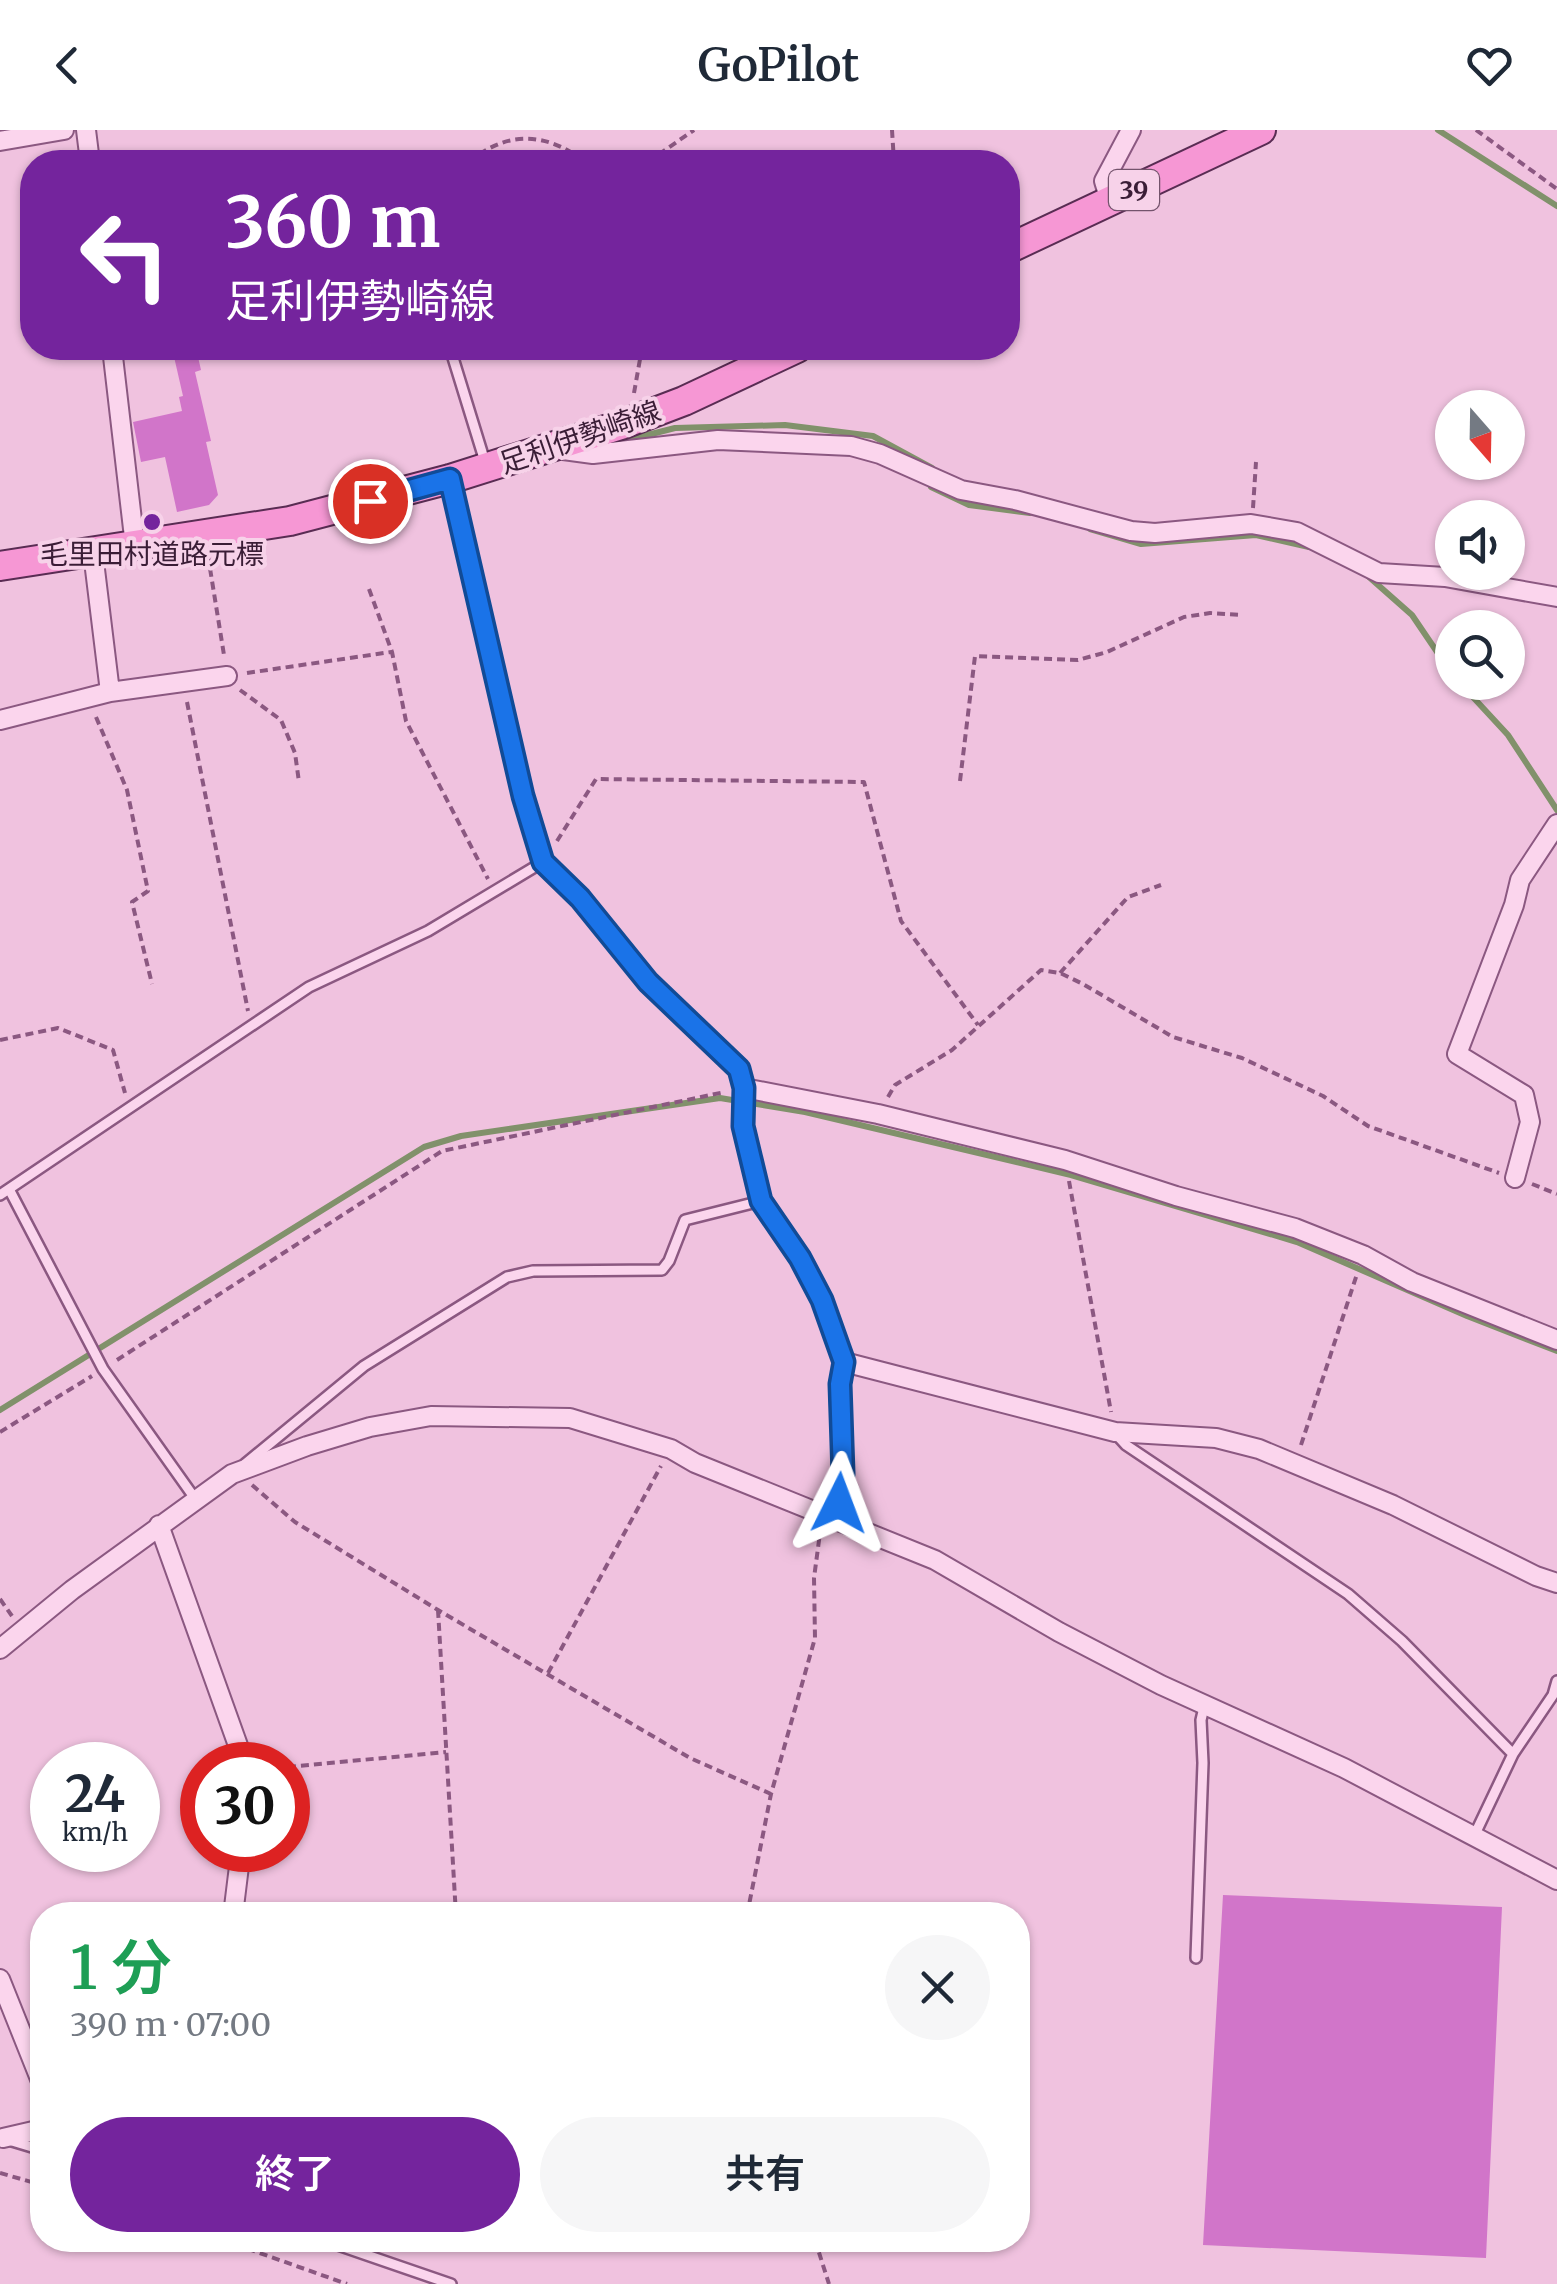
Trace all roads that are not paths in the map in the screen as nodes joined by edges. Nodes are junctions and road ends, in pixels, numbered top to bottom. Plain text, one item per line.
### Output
1 (64, 130) edge
2 (1130, 130) edge
3 (1261, 130) edge
4 (0, 141) edge
5 (1110, 201) junction
6 (1020, 243) edge
7 (113, 360) edge
8 (454, 360) edge
9 (771, 360) edge
10 (551, 448) junction
11 (487, 468) junction
12 (450, 479) junction
13 (135, 546) junction
14 (93, 553) junction
15 (0, 566) edge
16 (1557, 598) edge
17 (227, 676) road end
18 (110, 692) junction
19 (0, 720) edge
20 (1557, 824) edge
21 (543, 862) junction
22 (744, 1088) junction
23 (1515, 1178) road end
24 (4, 1192) edge
25 (761, 1201) junction
26 (1557, 1340) edge
27 (844, 1362) junction
28 (1114, 1432) junction
29 (232, 1474) junction
30 (196, 1500) junction
31 (830, 1517) junction
32 (159, 1526) junction
33 (1557, 1582) edge
34 (0, 1649) edge
35 (1557, 1681) edge
36 (1205, 1703) junction
37 (237, 1742) edge
38 (1512, 1754) junction
39 (1475, 1834) junction
40 (237, 1872) edge
41 (1557, 1880) edge
42 (234, 1902) edge
43 (1196, 1958) dead end
44 (0, 1979) edge
45 (30, 2054) edge
46 (30, 2131) edge
47 (1, 2137) edge
48 (30, 2146) edge
49 (358, 2252) edge
50 (451, 2284) edge

1 - 4 street
2 - 5 street
3 - 5 main road, 39
5 - 6 main road, 39
7 - 13 street
8 - 11 lane
9 - 10 main road, 足利伊勢崎線
10 - 11 main road, 足利伊勢崎線
10 - 16 street
11 - 12 main road, 足利伊勢崎線
12 - 13 main road, 足利伊勢崎線
12 - 21 street
13 - 14 main road, 足利伊勢崎線
14 - 15 main road, 足利伊勢崎線
14 - 18 street
17 - 18 street
18 - 19 street
20 - 23 street
21 - 22 street
21 - 24 lane
22 - 25 street
22 - 26 street
24 - 30 lane
25 - 27 street
25 - 29 lane
27 - 28 street
27 - 31 street
28 - 33 street
28 - 38 lane
29 - 30 street
29 - 31 street
30 - 32 street
31 - 36 street
32 - 34 street
32 - 37 street
35 - 38 lane
36 - 39 street
36 - 43 lane
38 - 39 lane
39 - 41 street
40 - 42 street
44 - 45 street
46 - 47 street
47 - 48 lane
49 - 50 lane

